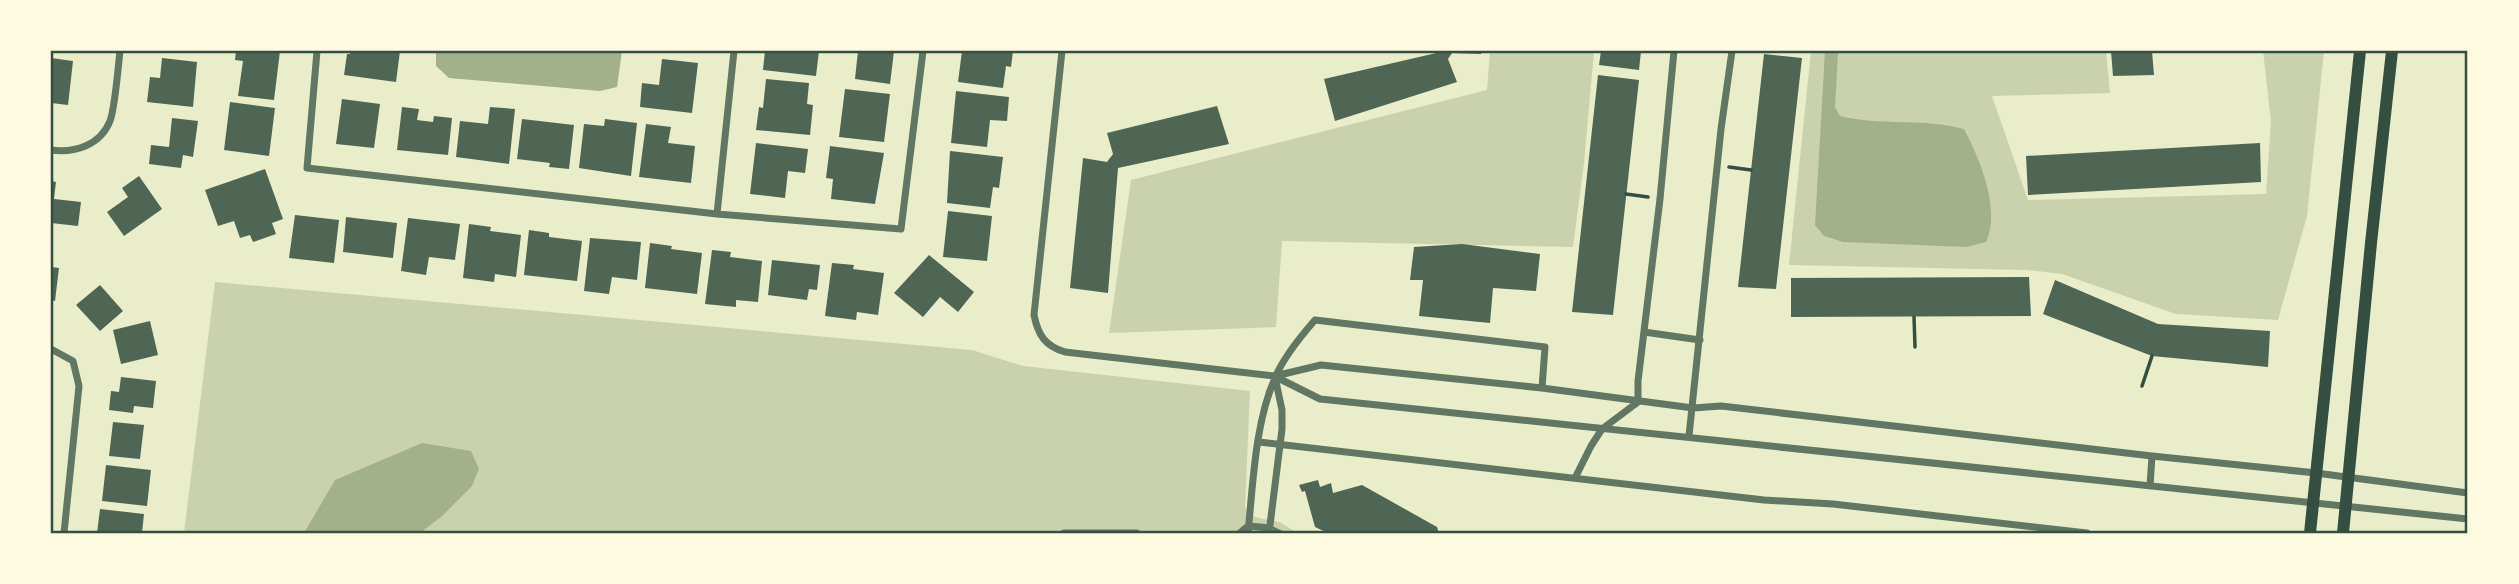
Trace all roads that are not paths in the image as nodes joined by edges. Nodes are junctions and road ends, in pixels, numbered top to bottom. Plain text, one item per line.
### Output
1 (120, 51) edge
2 (317, 51) edge
3 (734, 51) edge
4 (923, 51) edge
5 (1062, 51) edge
6 (1674, 51) edge
7 (1732, 51) edge
8 (2360, 51) edge
9 (2392, 51) edge
10 (51, 150) edge
11 (717, 214) junction
12 (1644, 331) junction
13 (1700, 340) junction
14 (51, 349) edge
15 (1275, 376) junction
16 (1542, 388) junction
17 (1638, 402) junction
18 (1693, 408) junction
19 (1602, 429) junction
20 (1689, 436) junction
21 (1259, 442) junction
22 (1280, 444) junction
23 (2152, 456) junction
24 (2316, 472) junction
25 (2349, 477) junction
26 (1575, 478) junction
27 (2150, 486) junction
28 (2468, 493) edge
29 (2313, 503) junction
30 (2346, 506) junction
31 (2468, 519) edge
32 (1248, 529) edge
33 (1270, 530) edge
34 (64, 533) edge
35 (1064, 533) edge
36 (1137, 533) edge
37 (1240, 533) edge
38 (1282, 533) edge
39 (2087, 533) edge
40 (2310, 533) edge
41 (2343, 533) edge

1 - 10 street
2 - 11 street
3 - 11 street
4 - 11 street
5 - 15 street
6 - 12 street
7 - 13 street
8 - 24 main road
9 - 25 main road
12 - 13 street
12 - 17 street
13 - 18 street
14 - 34 street
15 - 16 street
15 - 16 street
15 - 19 street
15 - 21 street
15 - 22 street
16 - 17 street
17 - 18 street
17 - 19 street
18 - 20 street
18 - 23 street
19 - 20 street
19 - 26 street
20 - 27 street
21 - 22 street
21 - 32 street
22 - 26 street
22 - 33 street
23 - 24 street
23 - 27 street
24 - 25 street
24 - 29 main road
25 - 28 street
25 - 30 main road
26 - 39 street
27 - 29 street
29 - 30 street
29 - 40 main road
30 - 31 street
30 - 41 main road
32 - 33 street
32 - 37 street
33 - 38 lane
35 - 36 street

